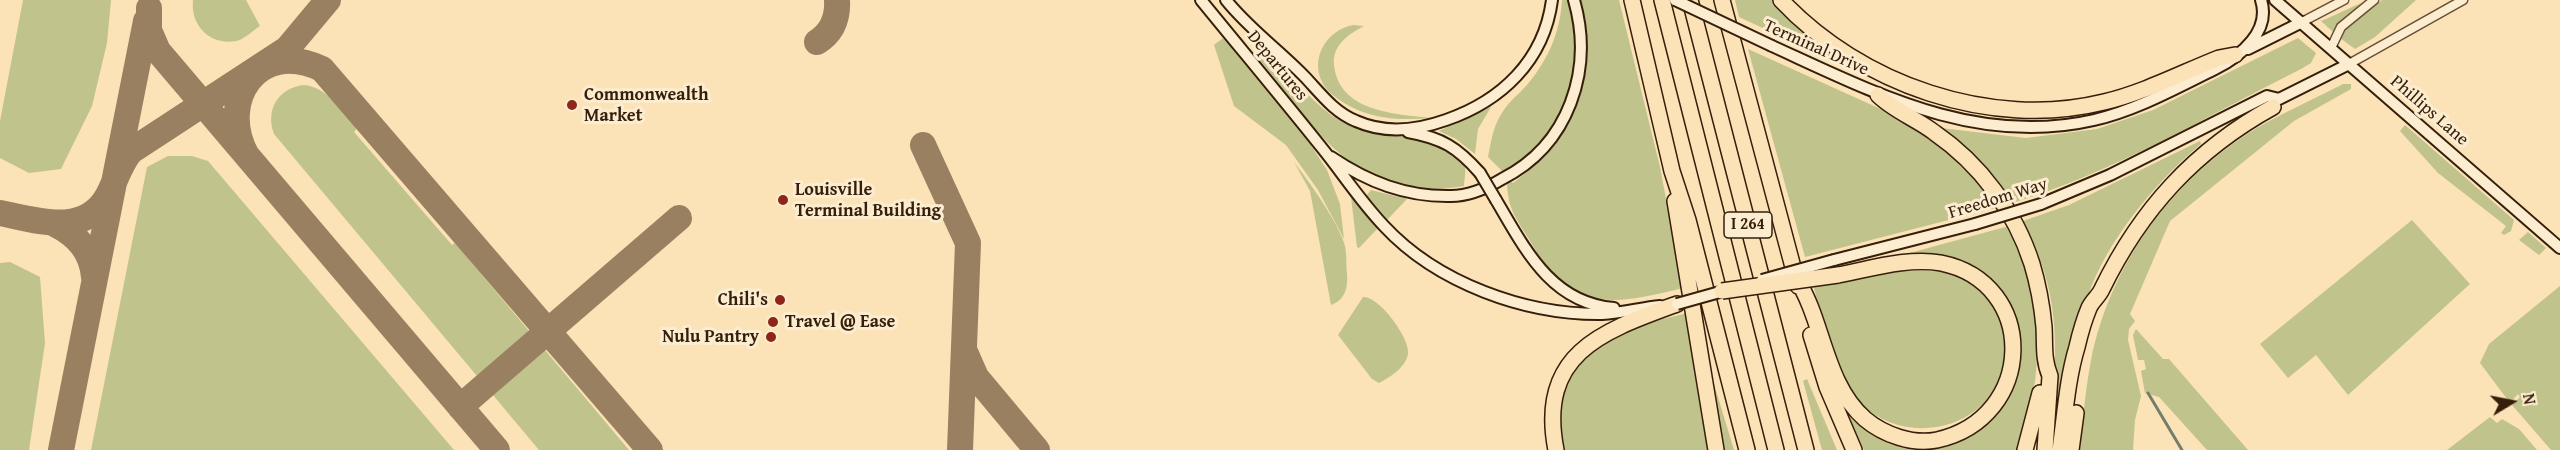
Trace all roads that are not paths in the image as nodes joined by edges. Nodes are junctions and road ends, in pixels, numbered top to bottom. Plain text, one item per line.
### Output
1 (1202, 0) edge
2 (1226, 0) edge
3 (1552, 0) edge
4 (1574, 0) edge
5 (1632, 0) edge
6 (1662, 0) edge
7 (1674, 0) edge
8 (1690, 0) edge
9 (1722, 0) edge
10 (1781, 0) edge
11 (2261, 0) edge
12 (2276, 0) edge
13 (2344, 0) edge
14 (2374, 0) edge
15 (2463, 0) edge
16 (2302, 22) junction
17 (2331, 48) junction
18 (2235, 55) junction
19 (2349, 64) junction
20 (1878, 95) junction
21 (2276, 103) junction
22 (1393, 129) junction
23 (1326, 153) junction
24 (1672, 171) junction
25 (2560, 248) edge
26 (1836, 267) junction
27 (1796, 278) junction
28 (1722, 291) joint
29 (2100, 293) junction
30 (1677, 304) junction
31 (1635, 308) junction
32 (1805, 314) junction
33 (2046, 367) junction
34 (1556, 450) edge
35 (1716, 450) edge
36 (1746, 450) edge
37 (1776, 450) edge
38 (1806, 450) edge
39 (1843, 450) edge
40 (1854, 450) edge
41 (2025, 450) edge
42 (2045, 450) edge
43 (2060, 450) edge
44 (2072, 450) edge

1 - 23 main road, Departures
2 - 22 main road
3 - 22 main road
4 - 23 main road
5 - 24 highway
6 - 37 highway, I 264
7 - 20 main road, Terminal Drive, bridge
8 - 38 highway, I 264
9 - 27 highway
10 - 18 highway
11 - 18 main road
12 - 16 main road, Phillips Lane
13 - 16 street
14 - 17 street
15 - 19 street
16 - 17 main road, Phillips Lane
16 - 18 main road
17 - 19 main road, Phillips Lane
18 - 20 main road, Terminal Drive
19 - 21 main road, Freedom Way
19 - 25 main road, Phillips Lane
20 - 33 highway
21 - 26 main road, Freedom Way, bridge
21 - 29 highway
22 - 31 main road, bridge
23 - 31 main road, Departures
24 - 35 highway
24 - 36 highway
26 - 27 highway
26 - 28 highway, bridge
27 - 32 highway
28 - 30 main road, bridge
29 - 43 highway
29 - 44 highway
30 - 31 main road
30 - 34 highway
32 - 39 highway
32 - 40 highway
33 - 41 highway
33 - 42 highway

